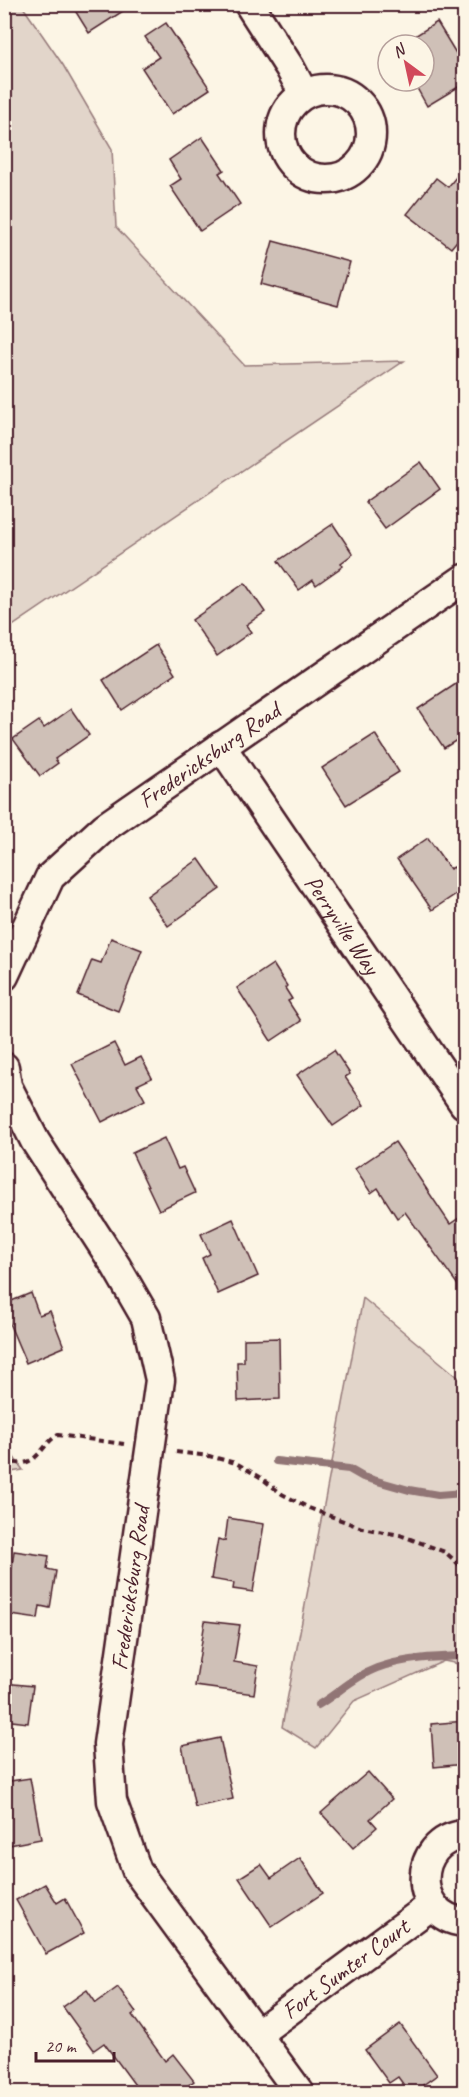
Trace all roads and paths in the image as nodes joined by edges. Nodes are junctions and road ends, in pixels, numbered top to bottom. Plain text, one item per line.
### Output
1 (249, 4) edge
2 (304, 94) dead end
3 (465, 579) edge
4 (220, 746) junction
5 (4, 976) edge
6 (4, 1067) edge
7 (465, 1104) edge
8 (150, 1449) junction
9 (4, 1462) edge
10 (465, 1569) edge
11 (465, 1834) edge
12 (432, 1905) junction
13 (465, 1922) edge
14 (257, 2034) junction
15 (299, 2092) edge

1 - 2 street
3 - 4 street, Fredericksburg Road
4 - 5 street, Fredericksburg Road
4 - 7 street, Perryville Way
6 - 8 street, Fredericksburg Road
8 - 9 path
8 - 10 path
8 - 14 street, Fredericksburg Road
11 - 12 street, Fort Sumter Court
12 - 13 street, Fort Sumter Court
12 - 14 street, Fort Sumter Court
14 - 15 street, Fredericksburg Road

